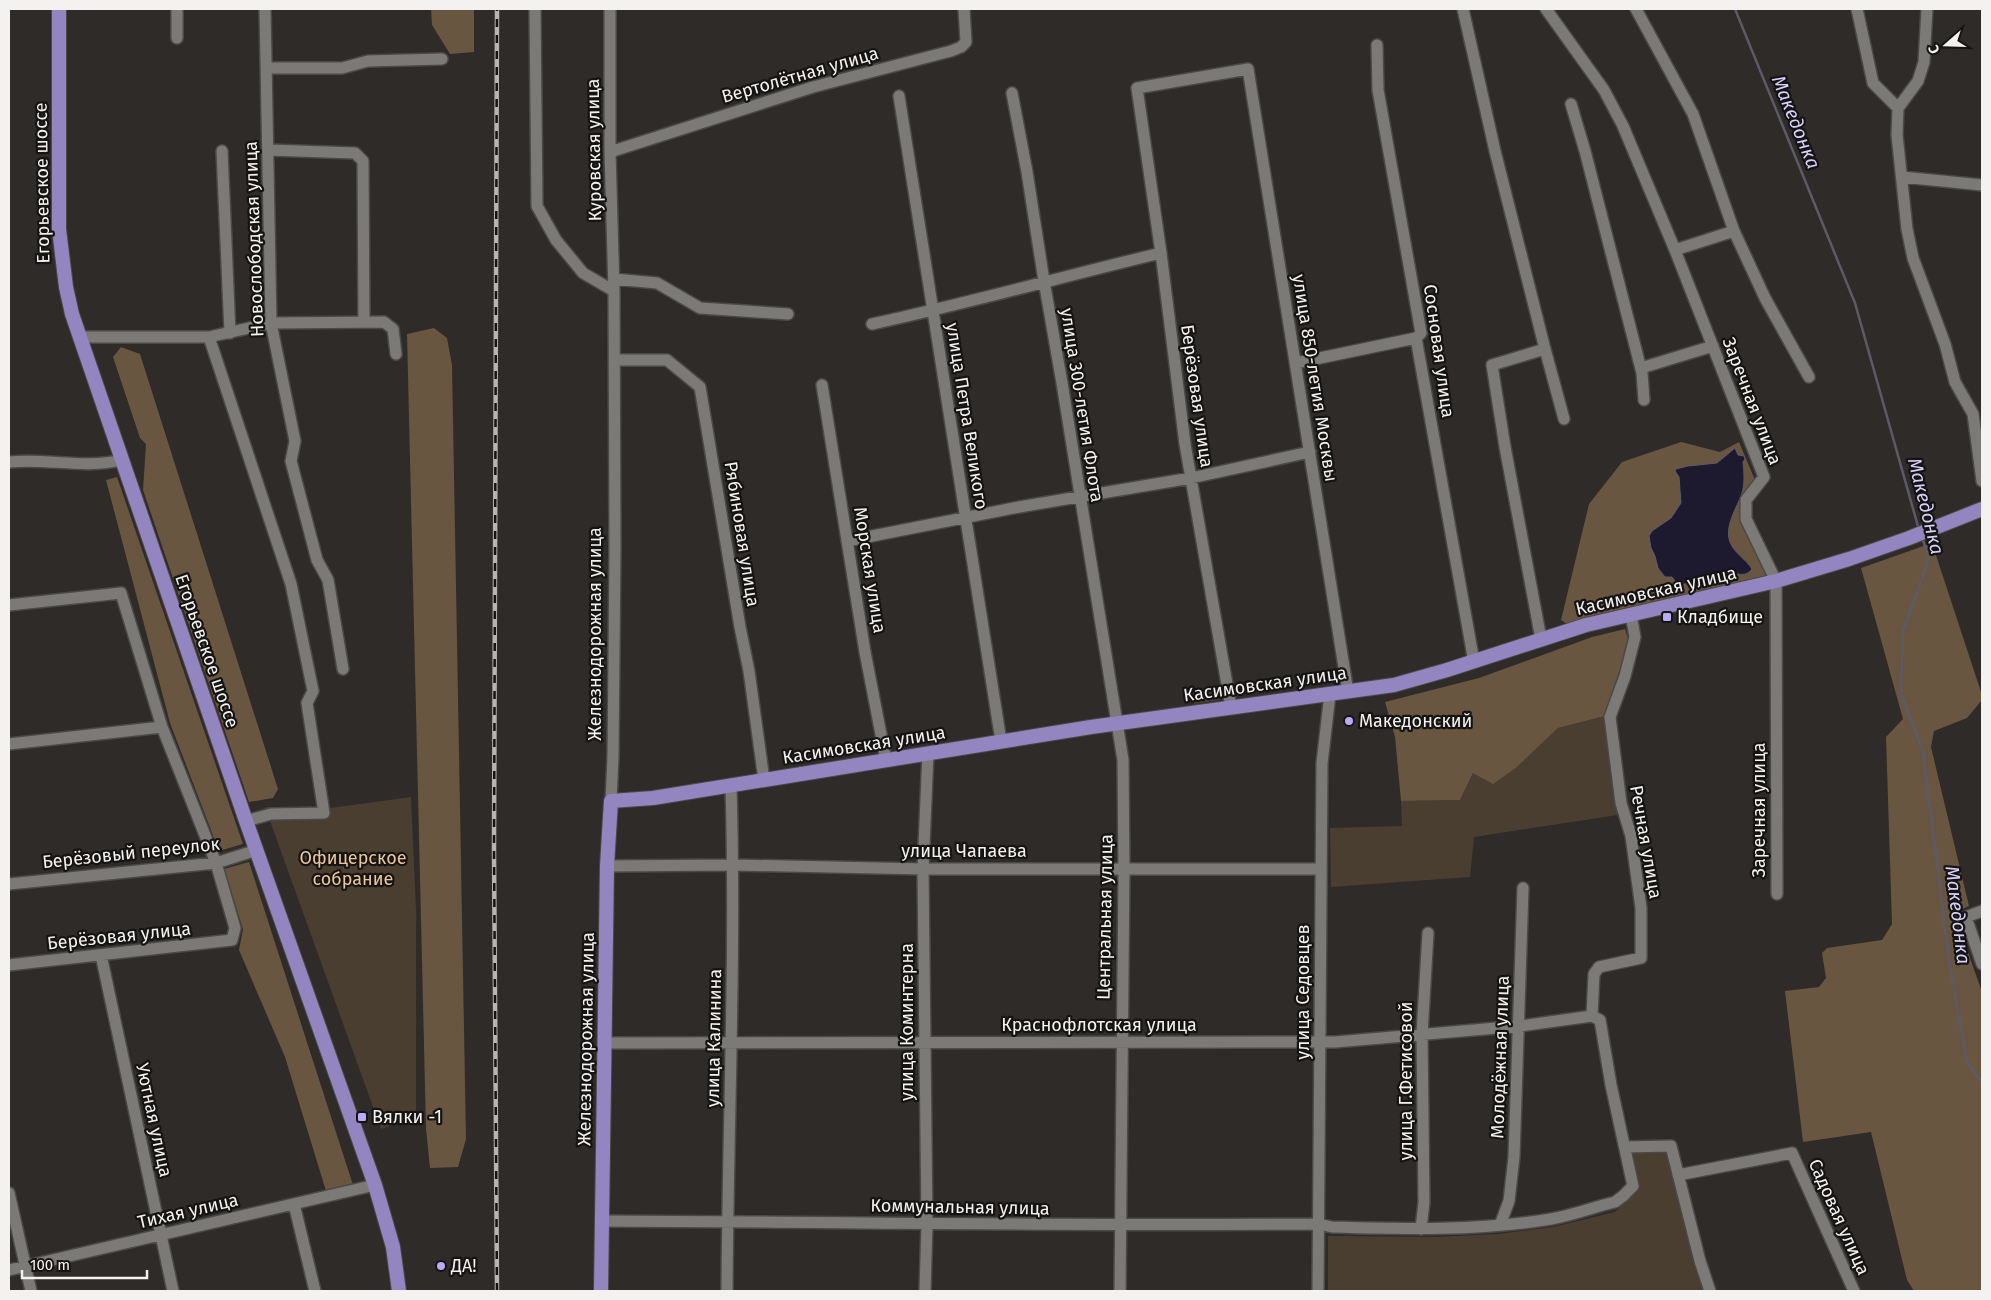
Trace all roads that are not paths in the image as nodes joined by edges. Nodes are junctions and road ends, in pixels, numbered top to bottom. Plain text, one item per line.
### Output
1 (59, 9) edge
2 (177, 9) edge
3 (265, 9) edge
4 (535, 9) edge
5 (610, 9) edge
6 (964, 9) edge
7 (1463, 9) edge
8 (1546, 9) edge
9 (1636, 9) edge
10 (1857, 9) edge
11 (1927, 9) edge
12 (177, 38) dead end
13 (1376, 45) dead end
14 (442, 59) dead end
15 (266, 68) junction
16 (1248, 69) joint
17 (1012, 93) dead end
18 (899, 96) dead end
19 (1571, 104) dead end
20 (1898, 108) junction
21 (269, 150) junction
22 (222, 151) dead end
23 (610, 152) junction
24 (1902, 177) junction
25 (1982, 185) edge
26 (1734, 231) junction
27 (1675, 250) junction
28 (1161, 253) junction
29 (614, 279) junction
30 (1044, 281) junction
31 (614, 291) junction
32 (932, 311) junction
33 (788, 314) dead end
34 (364, 322) junction
35 (271, 324) junction
36 (872, 324) dead end
37 (230, 333) junction
38 (79, 336) junction
39 (209, 337) junction
40 (1416, 338) junction
41 (1713, 346) junction
42 (1545, 349) junction
43 (396, 354) dead end
44 (615, 360) junction
45 (1296, 363) junction
46 (1641, 368) junction
47 (1809, 377) dead end
48 (822, 385) dead end
49 (1644, 400) dead end
50 (1564, 419) dead end
51 (1979, 437) edge
52 (1310, 452) junction
53 (122, 460) junction
54 (9, 462) edge
55 (1191, 478) junction
56 (1982, 481) edge
57 (1079, 497) junction
58 (1982, 508) edge
59 (965, 517) junction
60 (847, 541) junction
61 (1776, 581) junction
62 (9, 605) edge
63 (1631, 615) junction
64 (1542, 639) junction
65 (1474, 662) junction
66 (343, 669) dead end
67 (1348, 692) junction
68 (1330, 694) junction
69 (1231, 708) junction
70 (1118, 722) junction
71 (162, 727) junction
72 (1001, 741) junction
73 (9, 744) edge
74 (928, 753) junction
75 (886, 760) junction
76 (764, 780) junction
77 (731, 786) junction
78 (611, 801) junction
79 (246, 821) junction
80 (257, 850) junction
81 (216, 863) junction
82 (734, 865) junction
83 (607, 866) junction
84 (923, 869) junction
85 (1124, 869) junction
86 (1321, 869) junction
87 (9, 884) edge
88 (1523, 888) dead end
89 (1776, 894) dead end
90 (1982, 911) edge
91 (1428, 933) dead end
92 (101, 955) junction
93 (1982, 964) edge
94 (9, 965) edge
95 (1592, 1016) junction
96 (1520, 1026) junction
97 (1422, 1034) junction
98 (924, 1042) junction
99 (1320, 1042) junction
100 (605, 1043) junction
101 (1122, 1043) junction
102 (732, 1044) junction
103 (1625, 1148) junction
104 (1678, 1175) junction
105 (375, 1185) junction
106 (9, 1193) edge
107 (294, 1204) junction
108 (602, 1221) junction
109 (728, 1221) junction
110 (927, 1224) junction
111 (1319, 1224) junction
112 (1121, 1225) junction
113 (1500, 1225) junction
114 (1421, 1229) junction
115 (160, 1235) junction
116 (25, 1267) junction
117 (9, 1270) edge
118 (31, 1291) edge
119 (173, 1291) edge
120 (315, 1291) edge
121 (399, 1291) edge
122 (601, 1291) edge
123 (727, 1291) edge
124 (925, 1291) edge
125 (1120, 1291) edge
126 (1318, 1291) edge
127 (1710, 1291) edge
128 (1854, 1291) edge

1 - 38 main road, Егорьевское шоссе
2 - 12 street
3 - 15 street, Новослободская улица
4 - 31 street
5 - 23 street, Куровская улица
6 - 23 street, Вертолётная улица
7 - 42 street
8 - 27 street, Заречная улица
9 - 26 street
10 - 20 street
11 - 20 street
13 - 40 street, Сосновая улица
14 - 15 street
15 - 21 street, Новослободская улица
16 - 28 street, Берёзовая улица
16 - 45 street, улица 850-летия Москвы
17 - 30 street, улица 300-летия Флота
18 - 32 street, улица Петра Великого
19 - 46 street
20 - 24 street
21 - 34 street
21 - 35 street, Новослободская улица
22 - 37 street
23 - 29 street, Куровская улица
24 - 25 street
24 - 51 street
26 - 27 street
26 - 47 street
27 - 41 street, Заречная улица
28 - 30 street
28 - 55 street, Берёзовая улица
29 - 31 street, Куровская улица
29 - 33 street
30 - 32 street
30 - 57 street, улица 300-летия Флота
31 - 44 street, Железнодорожная улица
32 - 36 street
32 - 59 street, улица Петра Великого
34 - 35 street
34 - 43 street
35 - 37 street
35 - 66 street, Новослободская улица
37 - 39 street
38 - 39 street
38 - 53 main road, Егорьевское шоссе
39 - 79 street
40 - 45 street
40 - 65 street, Сосновая улица
41 - 46 street
41 - 61 street, Заречная улица
42 - 50 street
42 - 64 street
44 - 76 street, Рябиновая улица
44 - 78 street, Железнодорожная улица
45 - 52 street, улица 850-летия Москвы
46 - 49 street
48 - 60 street, Морская улица
51 - 56 street
52 - 55 street
52 - 67 street, улица 850-летия Москвы
53 - 54 street
53 - 79 main road, Егорьевское шоссе
55 - 57 street
55 - 69 street, Берёзовая улица
57 - 59 street
57 - 70 street, улица 300-летия Флота
58 - 61 main road, Касимовская улица
59 - 60 street
59 - 72 street, улица Петра Великого
60 - 75 street, Морская улица
61 - 63 main road, Касимовская улица
61 - 89 street, Заречная улица
62 - 71 street
63 - 64 main road, Касимовская улица
63 - 95 street, Речная улица
64 - 65 main road, Касимовская улица
65 - 67 main road, Касимовская улица
67 - 68 main road, Касимовская улица
68 - 69 main road, Касимовская улица
68 - 86 street, улица Седовцев
69 - 70 main road, Касимовская улица
70 - 72 main road, Касимовская улица
70 - 85 street, Центральная улица
71 - 73 street
71 - 81 street
72 - 74 main road, Касимовская улица
74 - 75 main road, Касимовская улица
74 - 84 street, улица Коминтерна
75 - 76 main road, Касимовская улица
76 - 77 main road, Касимовская улица
77 - 78 main road, Касимовская улица
77 - 82 street, улица Калинина
78 - 83 main road, Железнодорожная улица
79 - 80 main road, Егорьевское шоссе
80 - 81 street, Берёзовый переулок
80 - 105 main road, Егорьевское шоссе
81 - 87 street, Берёзовый переулок
81 - 92 street, Берёзовая улица
82 - 83 street, улица Чапаева
82 - 84 street, улица Чапаева
82 - 102 street, улица Калинина
83 - 100 main road, Железнодорожная улица
84 - 85 street, улица Чапаева
84 - 98 street, улица Коминтерна
85 - 86 street, улица Чапаева
85 - 101 street, Центральная улица
86 - 99 street, улица Седовцев
88 - 96 street, Молодёжная улица
90 - 93 street
91 - 97 street, улица Г.Фетисовой
92 - 94 street, Берёзовая улица
92 - 115 street, Уютная улица
95 - 96 street, Краснофлотская улица
95 - 103 street
96 - 97 street, Краснофлотская улица
96 - 113 street, Молодёжная улица
97 - 99 street, Краснофлотская улица
97 - 114 street, улица Г.Фетисовой
98 - 101 street, Краснофлотская улица
98 - 102 street, Краснофлотская улица
98 - 110 street, улица Коминтерна
99 - 101 street, Краснофлотская улица
99 - 111 street, улица Седовцев
100 - 102 street, Краснофлотская улица
100 - 108 main road, Железнодорожная улица
101 - 112 street, Центральная улица
102 - 109 street, улица Калинина
103 - 104 street
103 - 113 street, Коммунальная улица
104 - 127 street
104 - 128 street, Садовая улица
105 - 107 street, Тихая улица
105 - 121 main road, Егорьевское шоссе
106 - 116 street
107 - 115 street, Тихая улица
107 - 120 street
108 - 109 street, Коммунальная улица
108 - 122 main road, Железнодорожная улица
109 - 110 street, Коммунальная улица
109 - 123 street, улица Калинина
110 - 112 street, Коммунальная улица
110 - 124 street, улица Коминтерна
111 - 112 street, Коммунальная улица
111 - 114 street, Коммунальная улица
111 - 126 street, улица Седовцев
112 - 125 street, Центральная улица
113 - 114 street, Коммунальная улица
115 - 116 street, Тихая улица
115 - 119 street, Уютная улица
116 - 117 street, Тихая улица
116 - 118 street

